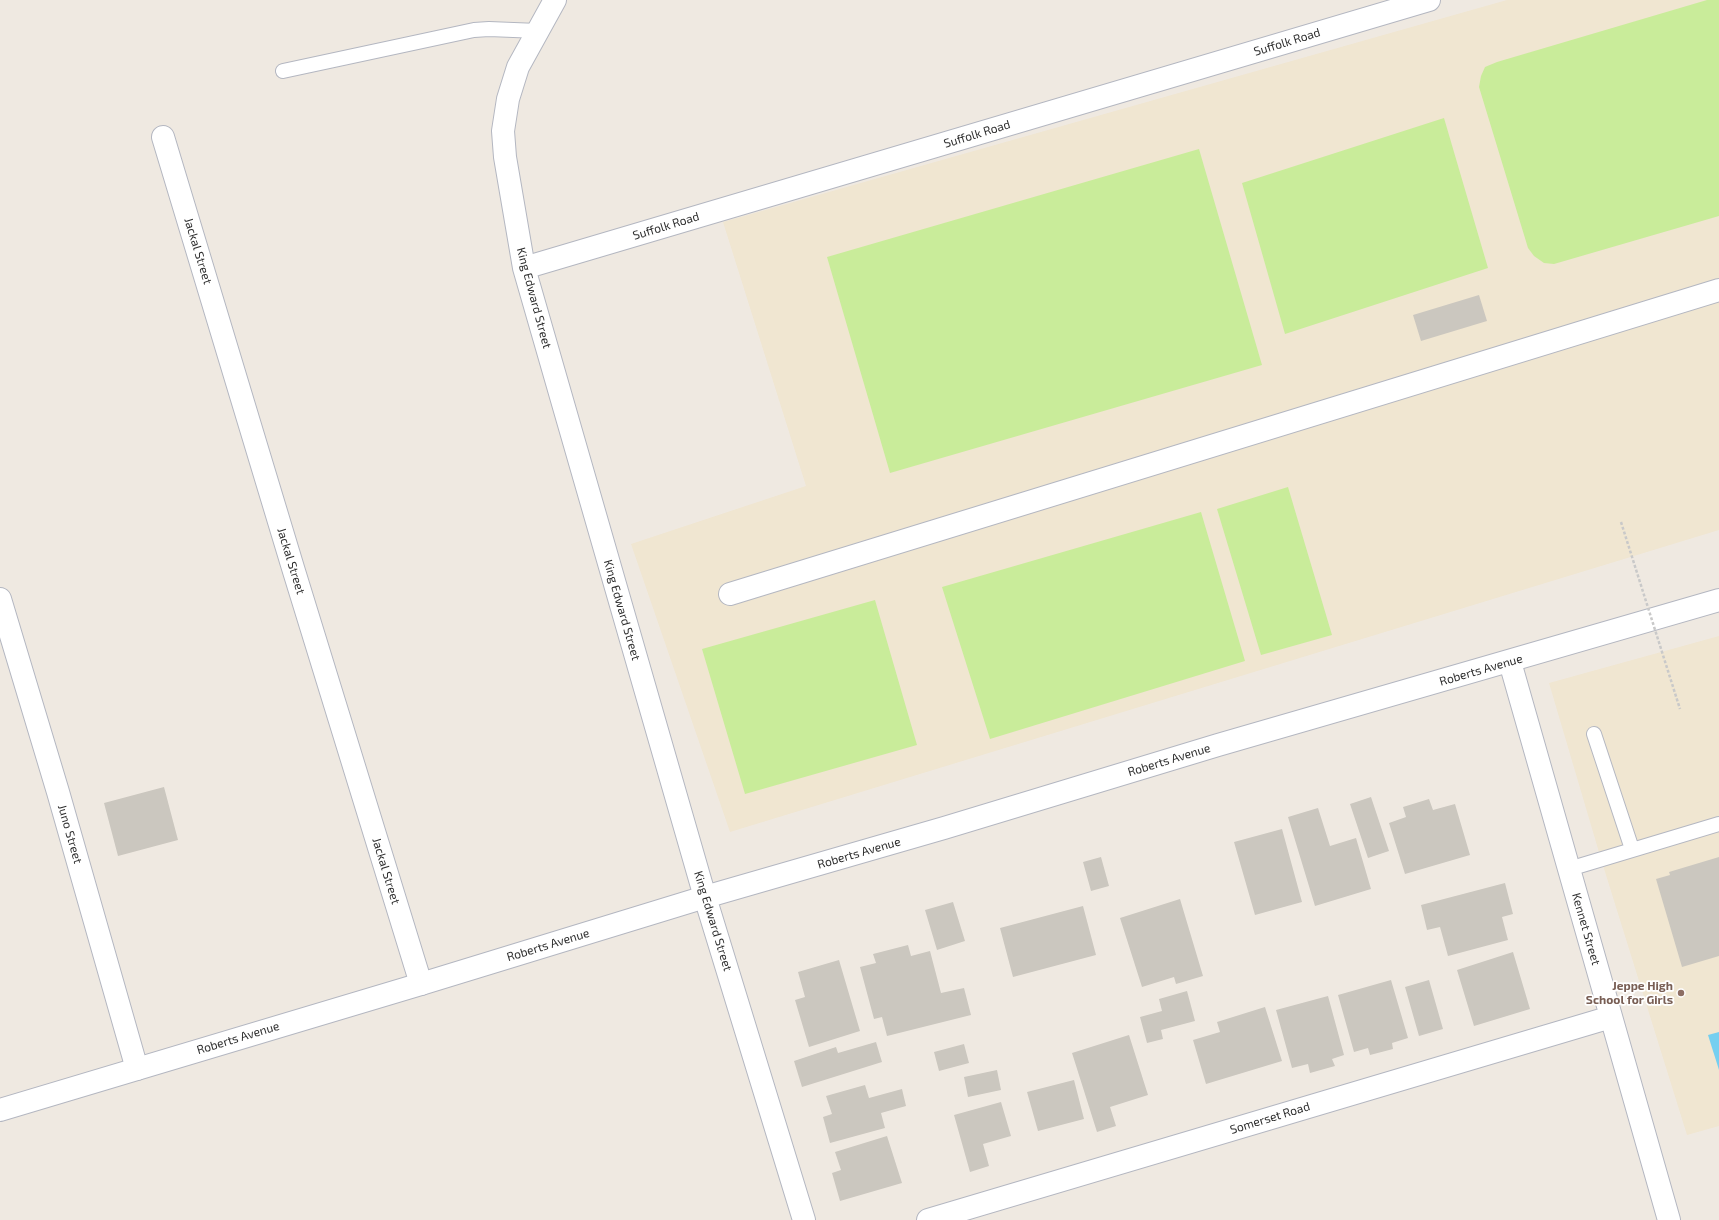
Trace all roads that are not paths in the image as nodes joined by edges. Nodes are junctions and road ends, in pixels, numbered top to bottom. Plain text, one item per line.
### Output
1 (555, 0) edge
2 (1429, 0) edge
3 (538, 31) junction
4 (283, 71) dead end
5 (163, 137) dead end
6 (524, 268) junction
7 (1719, 290) edge
8 (730, 594) dead end
9 (0, 599) edge
10 (1719, 600) edge
11 (1510, 662) junction
12 (1594, 734) dead end
13 (1719, 824) edge
14 (1632, 849) junction
15 (1569, 869) junction
16 (705, 897) junction
17 (421, 984) junction
18 (1612, 1017) junction
19 (137, 1069) junction
20 (0, 1110) edge
21 (804, 1220) edge
22 (928, 1220) edge
23 (1669, 1220) edge

1 - 3 street, King Edward Street
2 - 6 street, Suffolk Road
3 - 4 lane
3 - 6 street, King Edward Street
5 - 17 street, Jackal Street
6 - 16 street, King Edward Street
7 - 8 street
9 - 19 street, Juno Street
10 - 11 street, Roberts Avenue
11 - 15 street, Kennet Street
11 - 16 street, Roberts Avenue
12 - 14 lane
13 - 14 lane
14 - 15 lane
15 - 18 street, Kennet Street
16 - 17 street, Roberts Avenue
16 - 21 street, King Edward Street
17 - 19 street, Roberts Avenue
18 - 22 street, Somerset Road
18 - 23 street, Kennet Street
19 - 20 street, Roberts Avenue

